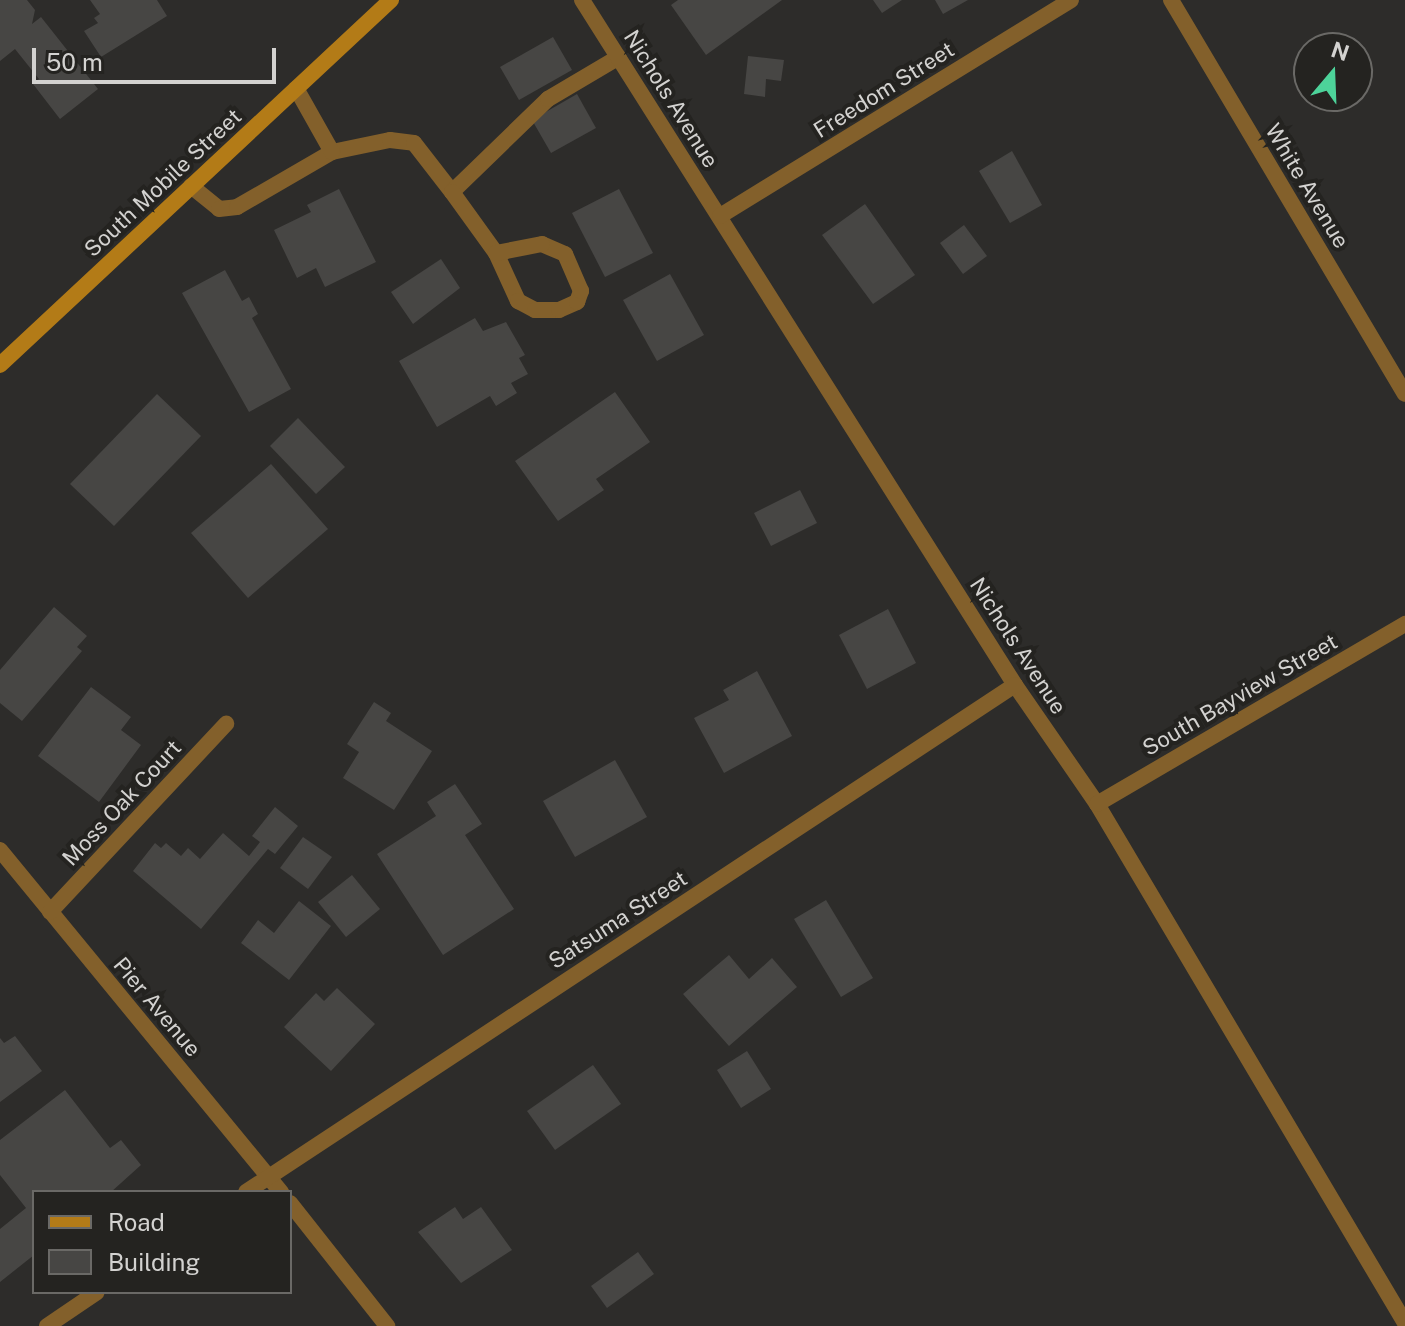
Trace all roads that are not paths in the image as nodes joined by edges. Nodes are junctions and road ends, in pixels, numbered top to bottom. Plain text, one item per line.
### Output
1 (391, 0) edge
2 (582, 0) edge
3 (1071, 0) edge
4 (1171, 0) edge
5 (619, 57) junction
6 (296, 88) junction
7 (332, 152) junction
8 (191, 186) junction
9 (452, 192) junction
10 (720, 216) junction
11 (496, 253) junction
12 (0, 365) edge
13 (1405, 394) edge
14 (1405, 624) edge
15 (1015, 685) junction
16 (226, 724) dead end
17 (1097, 804) junction
18 (0, 850) edge
19 (50, 912) junction
20 (269, 1177) junction
21 (249, 1190) edge
22 (279, 1190) edge
23 (292, 1206) edge
24 (94, 1294) edge
25 (1403, 1316) edge
26 (47, 1326) edge
27 (387, 1326) edge

1 - 6 main road, South Mobile Street
2 - 5 street, Nichols Avenue
3 - 10 street, Freedom Street
4 - 13 street, White Avenue
5 - 9 street
5 - 10 street, Nichols Avenue
6 - 7 street
6 - 8 main road, South Mobile Street
7 - 8 street
7 - 9 street
8 - 12 main road, South Mobile Street
9 - 11 street
10 - 15 street, Nichols Avenue
11 - 11 street
14 - 17 street, South Bayview Street
15 - 17 street, Nichols Avenue
15 - 20 street, Satsuma Street
16 - 19 street, Moss Oak Court
17 - 25 street, Nichols Avenue
18 - 19 street, Pier Avenue
19 - 20 street, Pier Avenue
20 - 21 street, Satsuma Street
20 - 22 street, Pier Avenue
23 - 27 street
24 - 26 street

